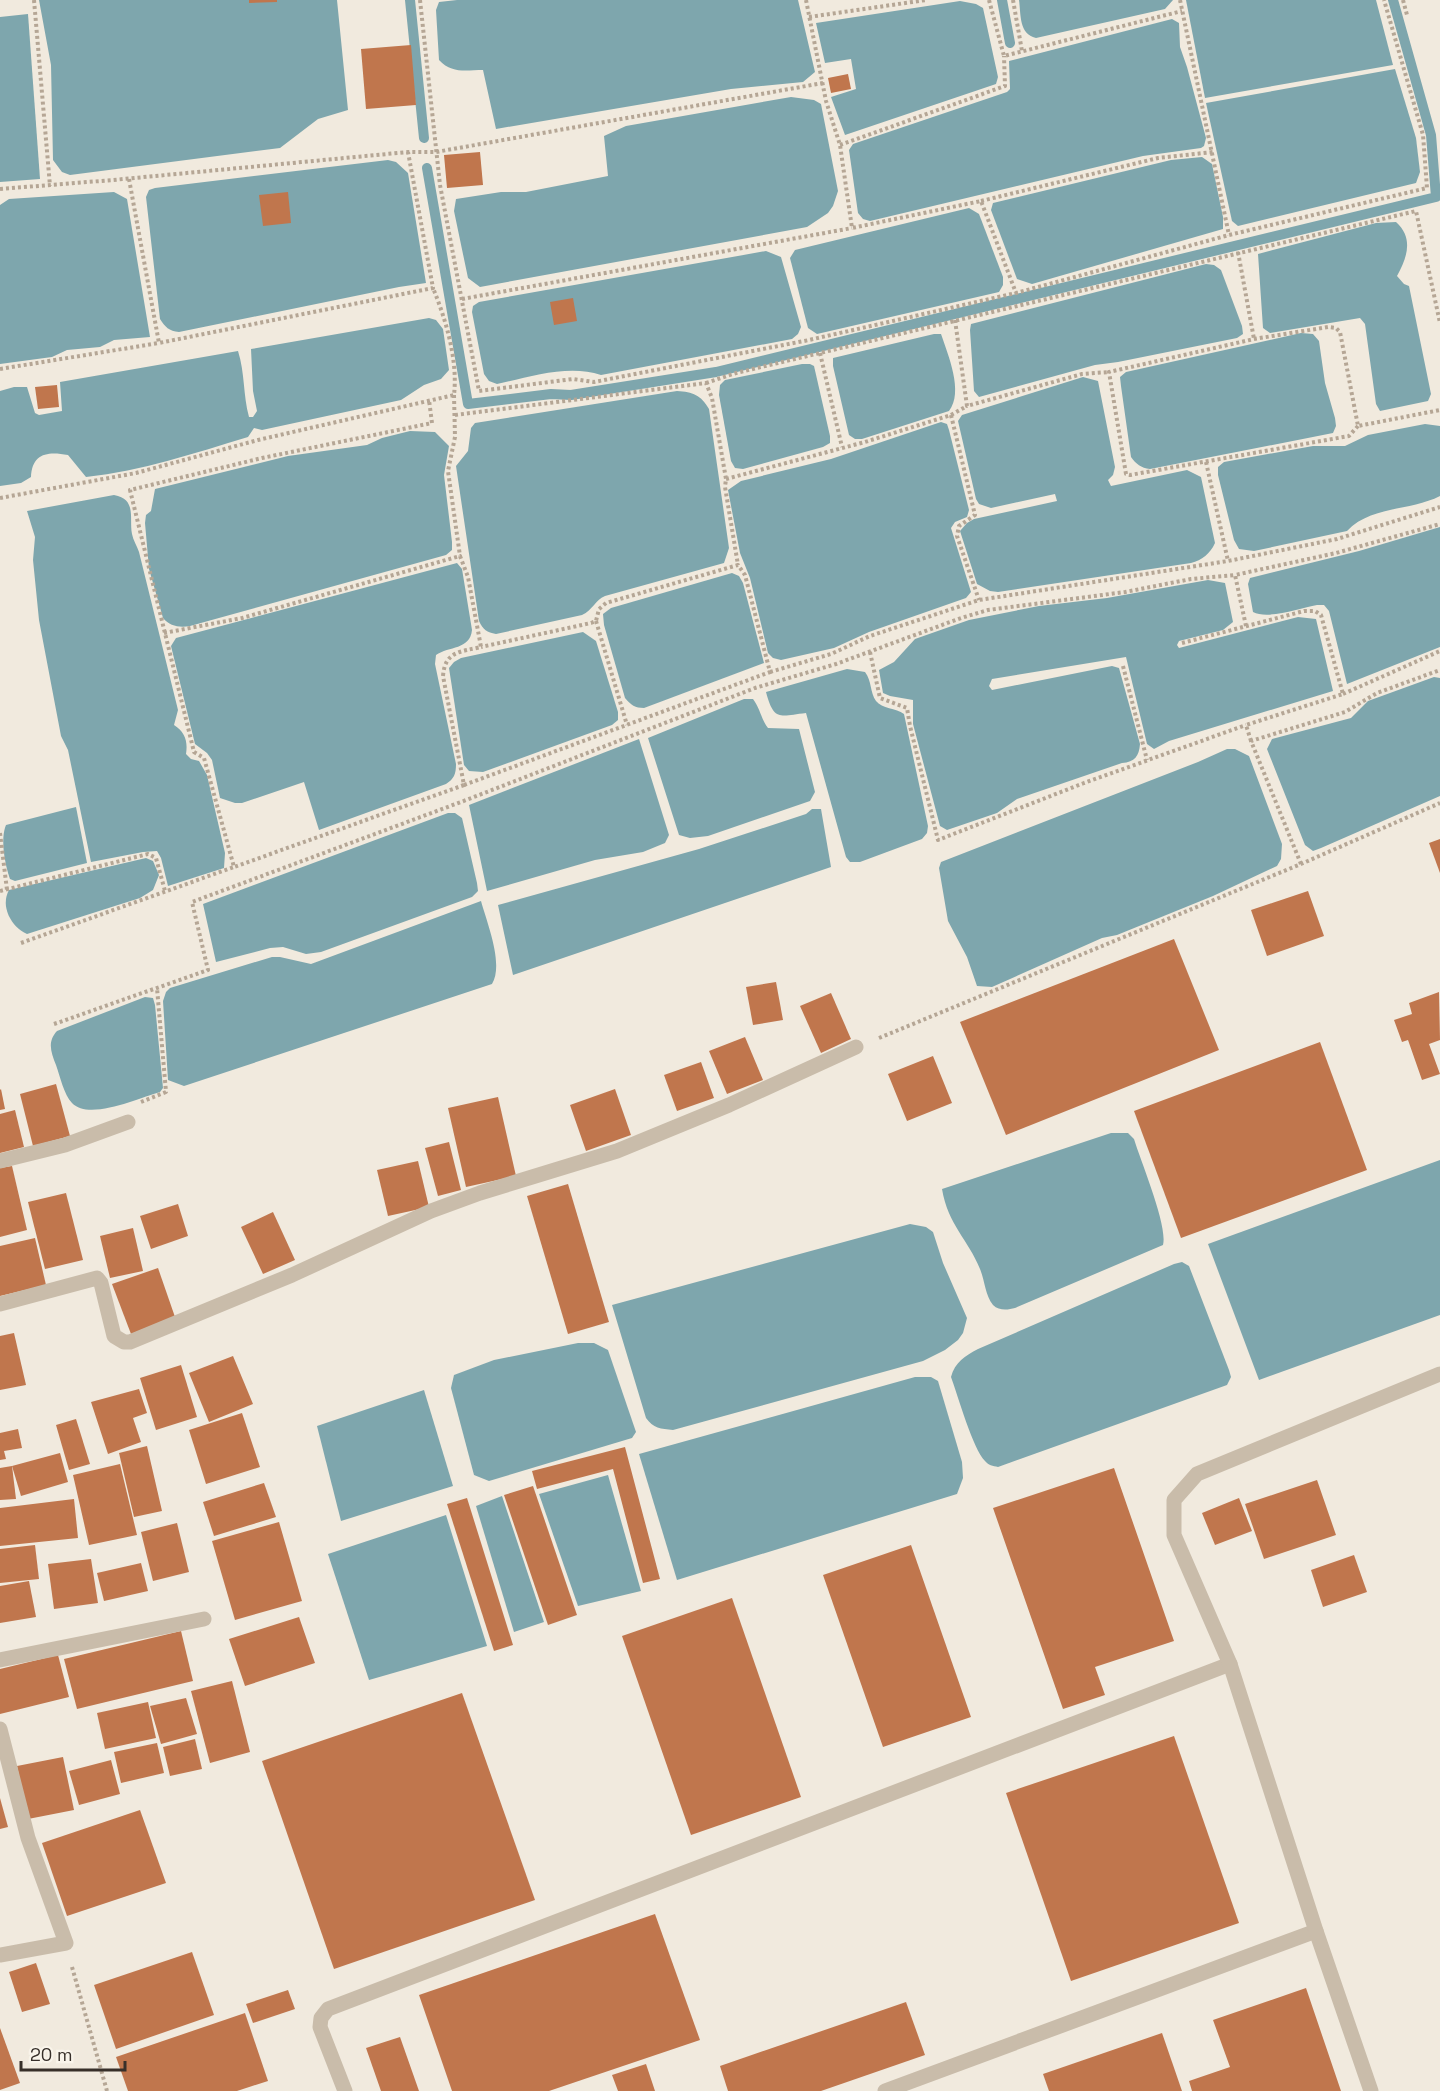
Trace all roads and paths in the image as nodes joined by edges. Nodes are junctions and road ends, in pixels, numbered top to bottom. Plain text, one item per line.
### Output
1 (34, 0) edge
2 (420, 0) edge
3 (806, 0) edge
4 (927, 0) edge
5 (989, 0) edge
6 (1013, 0) edge
7 (1180, 0) edge
8 (1384, 0) edge
9 (1403, 0) edge
10 (1182, 11) junction
11 (1407, 15) dead end
12 (809, 17) junction
13 (1022, 51) junction
14 (1004, 56) junction
15 (822, 83) junction
16 (840, 144) junction
17 (408, 152) junction
18 (436, 152) junction
19 (1213, 152) junction
20 (129, 179) junction
21 (50, 186) junction
22 (0, 189) edge
23 (981, 201) junction
24 (852, 228) junction
25 (1229, 235) junction
26 (1238, 252) junction
27 (433, 288) junction
28 (1016, 293) junction
29 (462, 299) junction
30 (955, 320) junction
31 (1440, 323) edge
32 (1254, 339) junction
33 (159, 343) junction
34 (820, 352) junction
35 (0, 369) edge
36 (1109, 372) junction
37 (706, 383) junction
38 (454, 395) junction
39 (429, 400) junction
40 (967, 406) junction
41 (1440, 410) edge
42 (455, 415) junction
43 (951, 415) junction
44 (1358, 426) junction
45 (842, 447) junction
46 (1206, 462) junction
47 (726, 479) junction
48 (0, 498) edge
49 (1440, 507) edge
50 (1440, 524) edge
51 (460, 556) junction
52 (1228, 561) junction
53 (738, 565) junction
54 (1235, 575) junction
55 (979, 600) junction
56 (596, 621) junction
57 (1246, 626) junction
58 (164, 633) junction
59 (1182, 643) dead end
60 (481, 647) junction
61 (1440, 651) edge
62 (870, 652) junction
63 (1124, 666) dead end
64 (1440, 670) edge
65 (770, 672) junction
66 (1343, 694) junction
67 (627, 725) junction
68 (1246, 725) junction
69 (1251, 741) junction
70 (1148, 760) junction
71 (464, 785) junction
72 (1440, 803) edge
73 (0, 833) edge
74 (1301, 864) junction
75 (234, 867) junction
76 (7, 890) junction
77 (0, 891) edge
78 (165, 891) junction
79 (21, 944) dead end
80 (157, 988) junction
81 (54, 1024) dead end
82 (856, 1047) joint
83 (134, 1104) dead end
84 (128, 1122) dead end
85 (0, 1161) edge
86 (0, 1304) edge
87 (1440, 1374) edge
88 (204, 1619) dead end
89 (0, 1660) edge
90 (1230, 1664) junction
91 (0, 1729) edge
92 (1316, 1931) junction
93 (66, 1943) junction
94 (0, 1955) edge
95 (107, 2091) edge
96 (345, 2091) edge
97 (885, 2091) edge
98 (1371, 2091) edge

1 - 21 path
2 - 18 path
3 - 12 path
4 - 12 path
5 - 14 path
6 - 13 path
7 - 10 path
8 - 25 path
9 - 11 path
10 - 13 path
10 - 19 path
12 - 15 path
13 - 14 path
14 - 16 path
15 - 16 path
15 - 18 path
16 - 24 path
17 - 18 path
17 - 20 path
17 - 27 path
18 - 29 path
19 - 23 path
19 - 25 path
20 - 21 path
20 - 33 path
21 - 22 path
23 - 24 path
23 - 28 path
24 - 29 path
25 - 28 path
26 - 30 path
26 - 31 path
26 - 32 path
27 - 33 path
27 - 38 path
28 - 29 path
30 - 34 path
30 - 40 path
32 - 36 path
32 - 44 path
33 - 35 path
34 - 37 path
34 - 45 path
36 - 40 path
36 - 46 path
37 - 42 path
37 - 47 path
38 - 39 path
38 - 42 path
39 - 48 path
39 - 58 path
40 - 43 path
41 - 44 path
42 - 51 path
43 - 45 path
43 - 55 path
44 - 46 path
45 - 47 path
46 - 52 path
47 - 53 path
49 - 52 path
50 - 54 path
51 - 58 path
51 - 60 path
52 - 55 path
53 - 56 path
53 - 65 path
54 - 57 path
54 - 62 path
55 - 65 path
56 - 60 path
56 - 67 path
57 - 59 path
57 - 66 path
58 - 75 path
60 - 71 path
61 - 66 path
62 - 70 path
62 - 80 path
63 - 70 path
64 - 69 path
65 - 67 path
66 - 68 path
67 - 71 path
68 - 69 path
68 - 70 path
69 - 74 path
71 - 75 path
72 - 74 path
73 - 76 path
74 - 82 path
75 - 78 path
76 - 77 path
76 - 78 path
78 - 79 path
80 - 81 path
80 - 83 path
82 - 86 street
84 - 85 street
87 - 90 street
88 - 89 street
90 - 92 street
90 - 96 street
91 - 93 street
92 - 97 street
92 - 98 street
93 - 94 street
93 - 95 path

